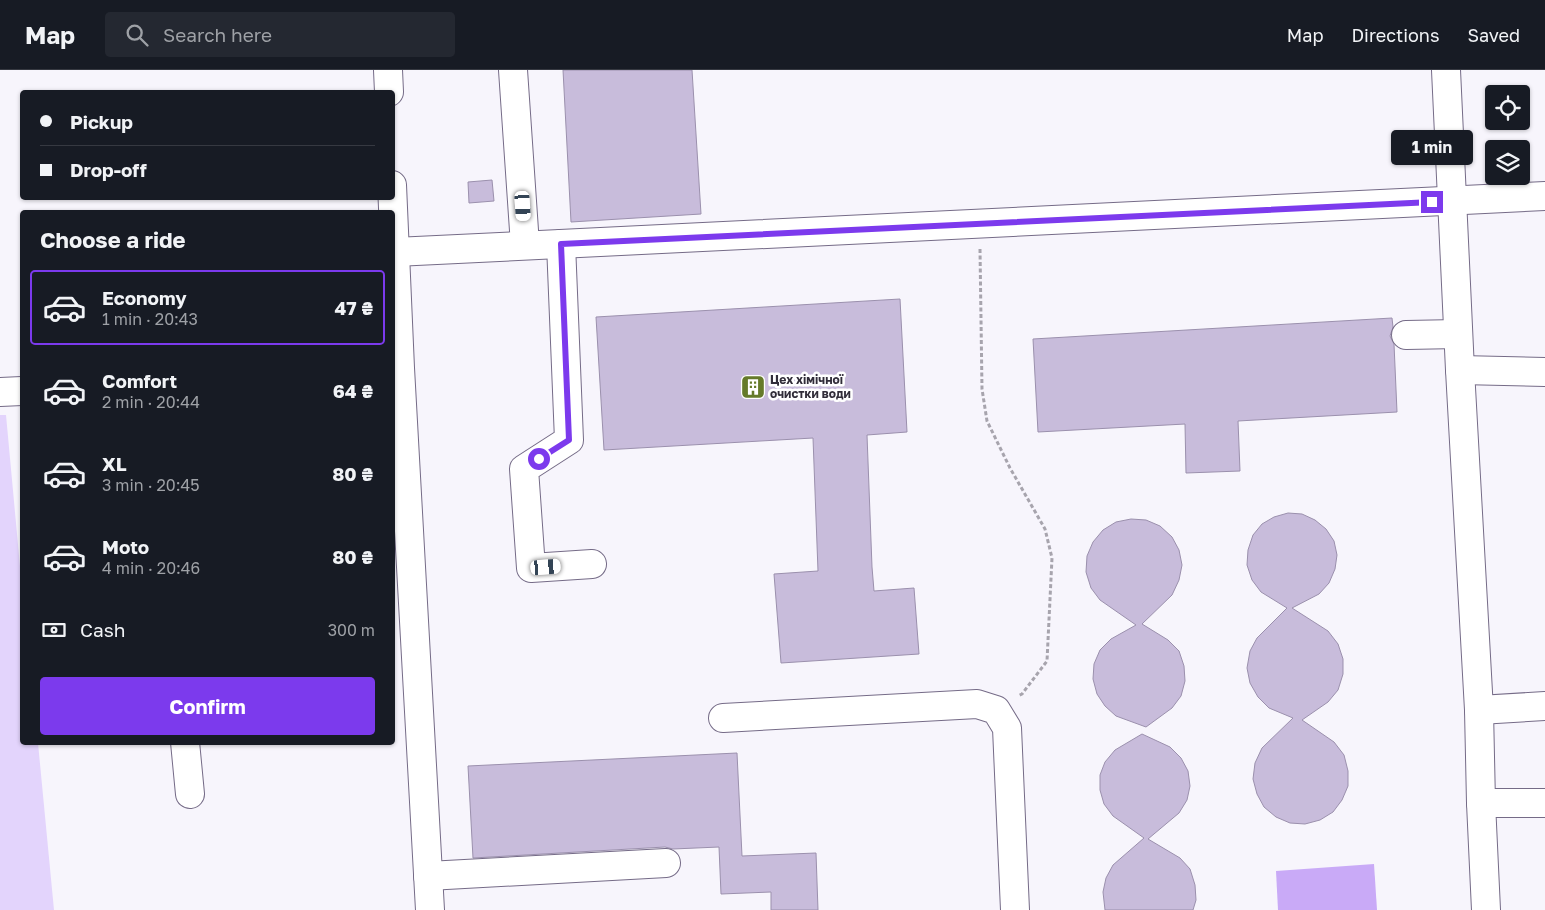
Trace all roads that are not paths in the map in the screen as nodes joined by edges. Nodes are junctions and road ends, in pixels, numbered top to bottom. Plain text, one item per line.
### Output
1 (388, 70) edge
2 (513, 70) edge
3 (1446, 70) edge
4 (389, 90) edge
5 (1545, 196) edge
6 (1452, 201) junction
7 (561, 244) junction
8 (525, 245) junction
9 (395, 252) joint
10 (1458, 334) junction
11 (1406, 335) dead end
12 (396, 369) edge
13 (1460, 370) junction
14 (1545, 372) edge
15 (20, 391) edge
16 (0, 392) edge
17 (592, 564) dead end
18 (1545, 706) edge
19 (1480, 710) junction
20 (723, 718) dead end
21 (185, 745) edge
22 (190, 794) dead end
23 (1481, 803) junction
24 (1545, 803) edge
25 (666, 863) dead end
26 (428, 876) junction
27 (430, 910) edge
28 (1015, 910) edge
29 (1486, 910) edge

1 - 4 lane
2 - 8 lane
3 - 6 lane
5 - 6 lane
6 - 7 lane
6 - 10 lane
7 - 8 lane
7 - 17 lane
8 - 9 lane
9 - 12 lane
10 - 11 lane
10 - 13 lane
12 - 26 lane
13 - 14 lane
13 - 19 lane
15 - 16 lane
18 - 19 lane
19 - 23 lane
20 - 28 lane
21 - 22 lane
23 - 24 lane
23 - 29 lane
25 - 26 lane
26 - 27 lane

